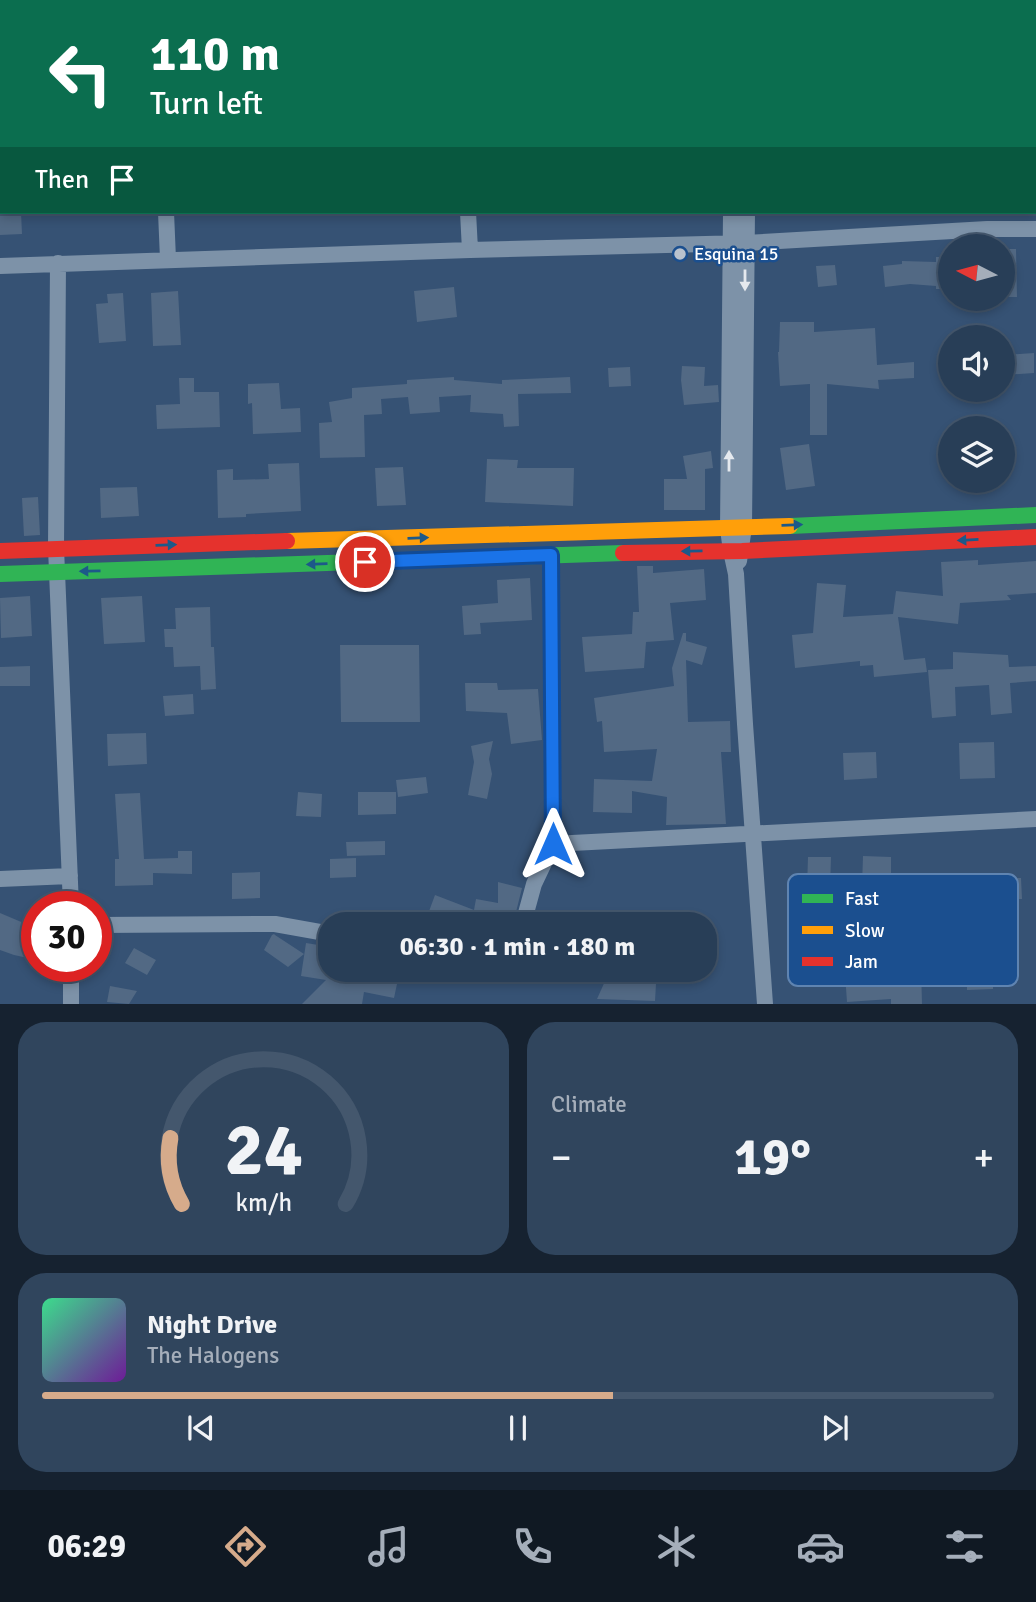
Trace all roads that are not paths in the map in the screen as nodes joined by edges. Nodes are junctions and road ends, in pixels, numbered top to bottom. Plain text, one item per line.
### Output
1 (166, 214) edge
2 (468, 214) edge
3 (731, 214) edge
4 (746, 214) edge
5 (986, 214) edge
6 (987, 229) junction
7 (1036, 229) edge
8 (738, 243) junction
9 (470, 250) junction
10 (168, 259) junction
11 (58, 264) junction
12 (0, 266) edge
13 (1036, 514) edge
14 (736, 528) junction
15 (1036, 537) edge
16 (56, 548) junction
17 (0, 551) edge
18 (736, 551) junction
19 (551, 555) junction
20 (58, 572) junction
21 (0, 574) edge
22 (1036, 819) edge
23 (753, 833) junction
24 (553, 844) junction
25 (70, 876) junction
26 (0, 879) edge
27 (70, 891) edge
28 (526, 912) edge
29 (112, 925) edge
30 (318, 932) edge
31 (71, 982) edge
32 (71, 1003) edge
33 (765, 1003) edge

1 - 10 street
2 - 9 street
3 - 8 street
4 - 8 street
5 - 6 street
6 - 7 street
6 - 8 street
8 - 9 street
8 - 14 street
9 - 10 street
10 - 11 street
11 - 12 street
11 - 16 street
14 -> 13 street
16 -> 14 street
14 - 18 street
15 -> 18 street
16 - 17 street
16 - 20 street
18 -> 19 street
18 - 23 street
19 -> 20 street
19 - 24 street
20 - 21 street
20 - 25 street
22 - 23 street
23 - 24 street
23 - 33 street
24 - 28 street
25 - 26 street
25 - 27 street
29 - 30 street
31 - 32 street

